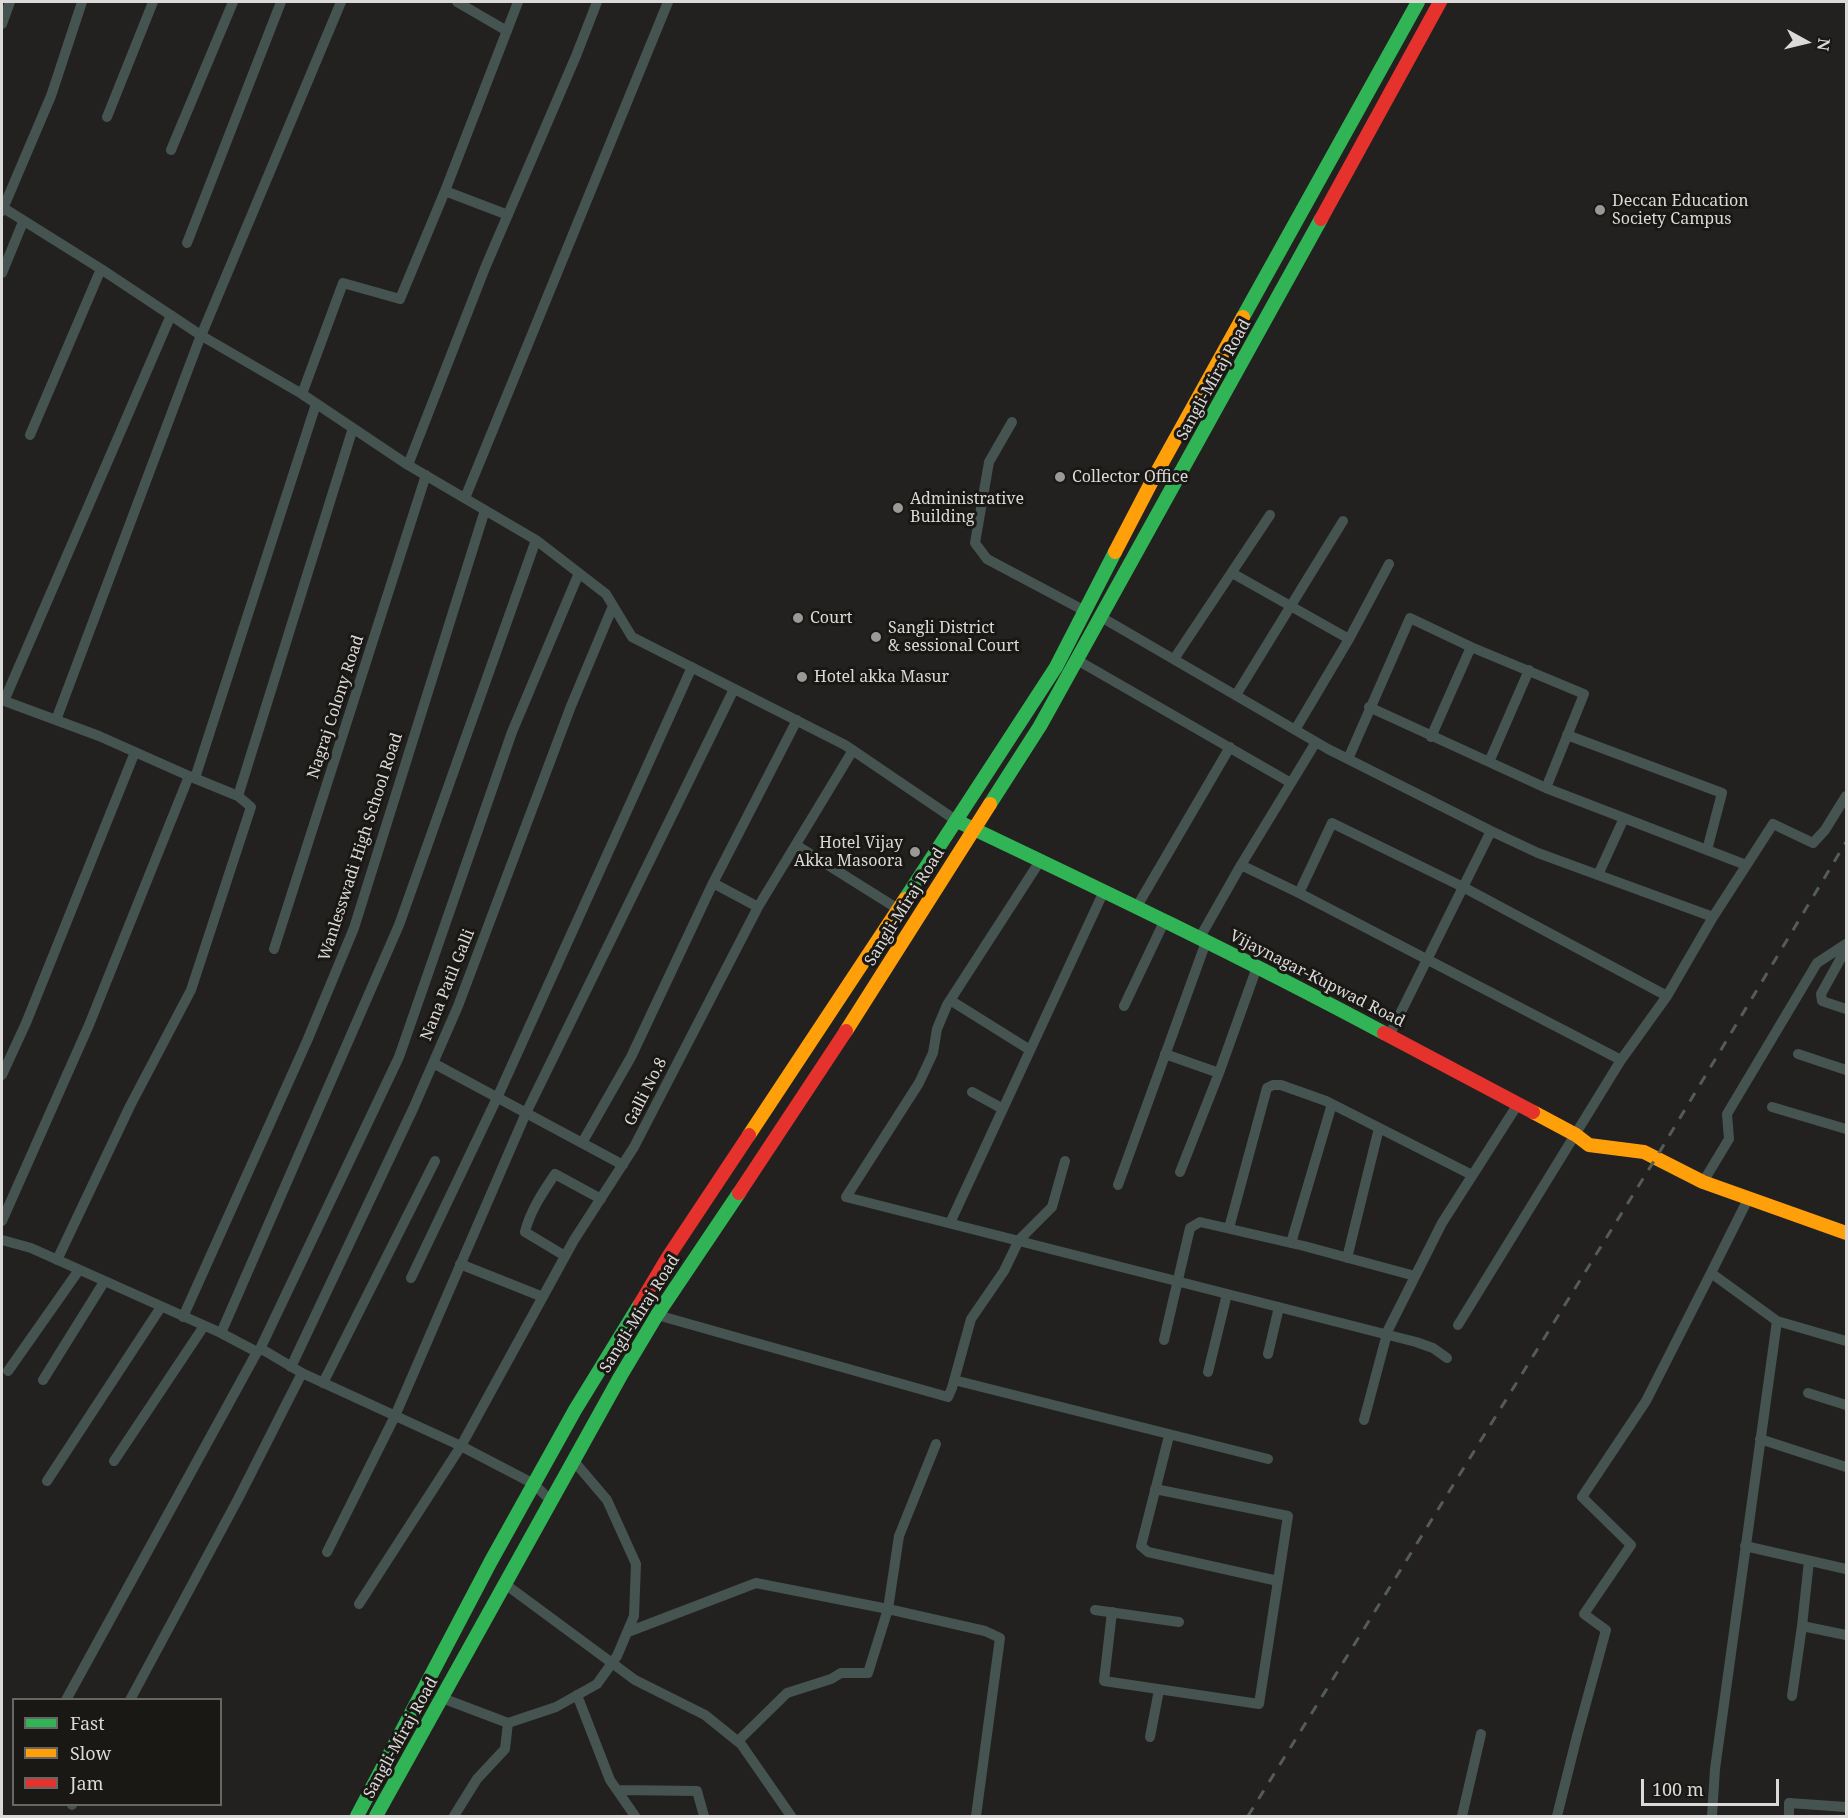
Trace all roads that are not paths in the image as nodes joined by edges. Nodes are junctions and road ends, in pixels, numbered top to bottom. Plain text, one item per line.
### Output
1 (10, 2) edge
2 (82, 2) edge
3 (153, 2) edge
4 (233, 2) edge
5 (281, 2) edge
6 (341, 2) edge
7 (457, 2) edge
8 (518, 2) edge
9 (597, 2) edge
10 (668, 2) edge
11 (1418, 2) edge
12 (1440, 2) edge
13 (2, 24) edge
14 (507, 31) junction
15 (107, 117) dead end
16 (171, 150) dead end
17 (445, 191) junction
18 (2, 209) edge
19 (508, 214) junction
20 (23, 222) junction
21 (187, 243) dead end
22 (101, 269) junction
23 (2, 273) edge
24 (171, 315) junction
25 (202, 336) junction
26 (302, 394) junction
27 (316, 404) junction
28 (1011, 422) dead end
29 (353, 428) junction
30 (30, 435) dead end
31 (408, 465) junction
32 (426, 475) junction
33 (465, 498) junction
34 (485, 510) junction
35 (1270, 515) dead end
36 (1343, 521) dead end
37 (536, 540) junction
38 (1389, 564) dead end
39 (579, 573) junction
40 (1232, 573) junction
41 (613, 606) junction
42 (1292, 606) junction
43 (1085, 611) junction
44 (1101, 617) junction
45 (1349, 639) junction
46 (1471, 647) junction
47 (1174, 659) junction
48 (1077, 660) junction
49 (692, 667) junction
50 (1529, 670) junction
51 (734, 689) junction
52 (1236, 695) junction
53 (3, 700) edge
54 (1369, 707) junction
55 (56, 720) junction
56 (797, 720) junction
57 (1295, 730) junction
58 (1567, 735) junction
59 (1431, 737) junction
60 (1316, 742) junction
61 (1230, 747) junction
62 (853, 750) junction
63 (135, 752) junction
64 (1348, 759) junction
65 (1489, 762) junction
66 (192, 777) junction
67 (1291, 783) junction
68 (1546, 788) junction
69 (238, 796) junction
70 (1846, 796) edge
71 (1624, 818) junction
72 (957, 821) junction
73 (974, 829) junction
74 (1491, 831) junction
75 (796, 845) junction
76 (1707, 850) junction
77 (1040, 861) junction
78 (1241, 865) junction
79 (1746, 866) junction
80 (1598, 875) junction
81 (714, 883) junction
82 (1463, 887) junction
83 (1104, 891) junction
84 (1299, 893) junction
85 (758, 907) junction
86 (1136, 908) junction
87 (898, 909) junction
88 (1713, 918) junction
89 (1164, 922) junction
90 (1202, 940) junction
91 (1846, 944) edge
92 (274, 949) dead end
93 (1845, 956) edge
94 (1427, 959) junction
95 (1257, 967) junction
96 (1668, 996) junction
97 (950, 1000) junction
98 (1124, 1006) dead end
99 (1846, 1009) edge
100 (1389, 1034) junction
101 (1030, 1050) junction
102 (1165, 1054) junction
103 (1798, 1054) dead end
104 (1621, 1060) junction
105 (433, 1063) junction
106 (1846, 1070) edge
107 (1219, 1073) junction
108 (2, 1075) edge
109 (972, 1092) dead end
110 (497, 1098) junction
111 (1332, 1104) junction
112 (1518, 1104) junction
113 (1772, 1107) dead end
114 (1003, 1109) junction
115 (526, 1113) junction
116 (1379, 1128) junction
117 (1846, 1129) edge
118 (1576, 1135) junction
119 (582, 1143) junction
120 (435, 1161) dead end
121 (1065, 1161) dead end
122 (623, 1165) junction
123 (1180, 1172) dead end
124 (1472, 1175) junction
125 (1703, 1182) junction
126 (1118, 1185) dead end
127 (1749, 1197) junction
128 (601, 1199) junction
129 (2, 1221) edge
130 (950, 1223) junction
131 (1229, 1228) junction
132 (1846, 1233) edge
133 (2, 1240) edge
134 (1019, 1240) junction
135 (1291, 1243) junction
136 (565, 1256) junction
137 (1347, 1258) junction
138 (57, 1260) junction
139 (460, 1264) junction
140 (79, 1270) junction
141 (1711, 1273) junction
142 (1415, 1276) junction
143 (411, 1278) dead end
144 (1178, 1281) junction
145 (104, 1282) junction
146 (1227, 1294) junction
147 (543, 1297) junction
148 (161, 1307) junction
149 (1279, 1307) junction
150 (657, 1315) junction
151 (183, 1317) junction
152 (1776, 1321) junction
153 (1458, 1325) dead end
154 (204, 1326) junction
155 (221, 1333) junction
156 (1387, 1335) junction
157 (1164, 1340) dead end
158 (1846, 1341) edge
159 (258, 1351) junction
160 (1268, 1354) dead end
161 (1448, 1358) dead end
162 (291, 1366) junction
163 (8, 1371) dead end
164 (1208, 1372) dead end
165 (302, 1373) junction
166 (43, 1380) dead end
167 (954, 1380) junction
168 (323, 1383) junction
169 (1808, 1393) dead end
170 (1846, 1405) edge
171 (395, 1416) junction
172 (1364, 1420) dead end
173 (1169, 1436) junction
174 (1760, 1439) junction
175 (936, 1444) dead end
176 (461, 1446) junction
177 (1268, 1459) dead end
178 (573, 1460) junction
179 (114, 1461) dead end
180 (1846, 1467) edge
181 (47, 1481) dead end
182 (534, 1484) junction
183 (1155, 1489) junction
184 (551, 1501) junction
185 (1745, 1546) junction
186 (327, 1552) dead end
187 (1809, 1561) junction
188 (1846, 1569) edge
189 (1278, 1581) junction
190 (505, 1584) junction
191 (359, 1604) dead end
192 (888, 1609) junction
193 (1095, 1610) dead end
194 (1112, 1612) junction
195 (1179, 1622) dead end
196 (1802, 1626) junction
197 (628, 1632) junction
198 (1846, 1635) edge
199 (612, 1663) junction
200 (1159, 1690) junction
201 (577, 1695) junction
202 (1792, 1696) dead end
203 (67, 1698) edge
204 (131, 1698) edge
205 (442, 1698) junction
206 (508, 1723) junction
207 (1481, 1734) dead end
208 (1150, 1737) dead end
209 (738, 1741) junction
210 (618, 1790) junction
211 (1846, 1806) edge
212 (357, 1816) edge
213 (376, 1816) edge
214 (454, 1816) edge
215 (635, 1816) edge
216 (704, 1816) edge
217 (791, 1816) edge
218 (976, 1816) edge
219 (1462, 1816) edge
220 (1557, 1816) edge
221 (1712, 1816) edge
222 (1789, 1816) edge

1 - 13 street
2 - 18 street
3 - 15 street
4 - 16 street
5 - 21 street
6 - 25 street
7 - 14 street
8 - 14 street
9 - 19 street
10 - 33 street
11 - 43 main road, Sangli-Miraj Road
12 - 44 main road, Sangli-Miraj Road
14 - 17 street
17 - 19 street
17 - 26 street
18 - 20 street
19 - 31 street
20 - 22 street
20 - 23 street
22 - 24 street
22 - 30 street
24 - 25 street
24 - 53 street
25 - 26 street
25 - 55 street
26 - 27 street
27 - 29 street
27 - 66 street
28 - 43 street
29 - 31 street
29 - 69 street
31 - 32 street
32 - 33 street
32 - 92 street, Nagraj Colony Road
33 - 34 street
34 - 37 street
34 - 151 street, Wanlesswadi High School Road
35 - 40 street
36 - 42 street
37 - 39 street
37 - 155 street
38 - 45 street
39 - 41 street
39 - 159 street
40 - 42 street
40 - 47 street
41 - 49 street
41 - 105 street, Nana Patil Galli
42 - 45 street
42 - 52 street
43 - 72 main road, Sangli-Miraj Road
44 - 47 street
44 - 48 main road, Sangli-Miraj Road
45 - 57 street
46 - 50 street
46 - 54 street
46 - 59 street
47 - 52 street
48 - 61 street
48 - 73 main road, Sangli-Miraj Road
49 - 51 street
49 - 110 street
50 - 58 street
50 - 65 street
51 - 56 street
51 - 115 street
52 - 57 street
53 - 55 street
54 - 59 street
54 - 64 street
55 - 63 street
56 - 62 street
56 - 81 street
57 - 60 street
58 - 68 street
58 - 76 street
59 - 65 street
60 - 64 street
60 - 67 street
61 - 67 street
61 - 86 street
62 - 72 street
62 - 75 street, Galli No.8
63 - 66 street
63 - 108 street
64 - 74 street
65 - 68 street
66 - 69 street
66 - 129 street
67 - 78 street
68 - 71 street
69 - 138 street
70 - 79 street
71 - 76 street
71 - 80 street
72 - 73 main road, Vijaynagar-Kupwad Road
72 - 87 main road, Sangli-Miraj Road
73 - 77 main road, Vijaynagar-Kupwad Road
73 - 150 main road, Sangli-Miraj Road
74 - 80 street
74 - 82 street
75 - 85 street, Galli No.8
75 - 87 street
76 - 79 street
77 - 83 main road, Vijaynagar-Kupwad Road
77 - 97 street
78 - 84 street
78 - 90 street
79 - 88 street
80 - 88 street
81 - 85 street
81 - 119 street
82 - 84 street
82 - 94 street
82 - 96 street
83 - 86 main road, Vijaynagar-Kupwad Road
83 - 101 street
84 - 94 street
85 - 122 street, Galli No.8
86 - 89 main road, Vijaynagar-Kupwad Road
87 - 182 main road, Sangli-Miraj Road
88 - 96 street
89 - 90 main road, Vijaynagar-Kupwad Road
89 - 98 street
90 - 95 main road, Vijaynagar-Kupwad Road
90 - 102 street
91 - 125 street
93 - 99 street
94 - 100 street
94 - 104 street
95 - 100 main road, Vijaynagar-Kupwad Road
95 - 107 street
96 - 104 street
97 - 101 street
97 - 130 street
100 - 112 main road, Vijaynagar-Kupwad Road
101 - 114 street
102 - 107 street
102 - 126 street
103 - 106 street
104 - 118 street
105 - 110 street
105 - 162 street, Nana Patil Galli
107 - 123 street
109 - 114 street
110 - 115 street
110 - 143 street
111 - 116 street
111 - 131 street
111 - 135 street
112 - 118 main road, Vijaynagar-Kupwad Road
112 - 124 street
113 - 117 street
114 - 130 street
115 - 119 street
115 - 139 street
116 - 124 street
116 - 137 street
118 - 125 main road, Vijaynagar-Kupwad Road
118 - 153 street
119 - 122 street
120 - 168 street
121 - 134 street
122 - 128 street, Galli No.8
124 - 142 street
125 - 127 main road
127 - 132 main road
127 - 141 street
128 - 136 street, Galli No.8
128 - 136 street
130 - 134 street
131 - 135 street
131 - 144 street
133 - 138 street
134 - 144 street
134 - 167 street
135 - 137 street
136 - 147 street, Galli No.8
137 - 142 street
138 - 140 street
139 - 147 street
139 - 171 street
140 - 145 street
140 - 163 street
141 - 152 street
141 - 220 street
142 - 156 street
144 - 146 street
144 - 157 street
145 - 148 street
145 - 166 street
146 - 149 street
146 - 164 street
147 - 176 street, Galli No.8
148 - 151 street
148 - 181 street
149 - 156 street
149 - 160 street
150 - 167 street
150 - 178 main road, Sangli-Miraj Road
151 - 154 street
152 - 158 street
152 - 174 street
154 - 155 street
154 - 179 street
155 - 159 street
156 - 161 street
156 - 172 street
159 - 162 street
159 - 203 street
162 - 165 street
165 - 168 street
165 - 204 street
167 - 173 street
168 - 171 street
169 - 170 street
171 - 176 street
171 - 186 street
173 - 177 street
173 - 183 street
174 - 180 street
174 - 185 street
175 - 192 street
176 - 182 street
176 - 191 street, Galli No.8
178 - 184 main road, Sangli-Miraj Road
178 - 197 street
182 - 184 street
182 - 212 main road, Sangli-Miraj Road
183 - 189 street
183 - 189 street
184 - 190 main road, Sangli-Miraj Road
185 - 187 street
185 - 221 street
187 - 188 street
187 - 196 street
189 - 200 street
190 - 199 street
190 - 205 main road, Sangli-Miraj Road
192 - 197 street
192 - 209 street
192 - 218 street
193 - 194 street
194 - 195 street
194 - 200 street
196 - 198 street
196 - 202 street
197 - 199 street
199 - 201 street
199 - 209 street
200 - 208 street
201 - 206 street
201 - 210 street
205 - 206 street
205 - 213 main road, Sangli-Miraj Road
206 - 214 street
207 - 219 street
209 - 217 street
210 - 215 street
210 - 216 street
211 - 222 street

